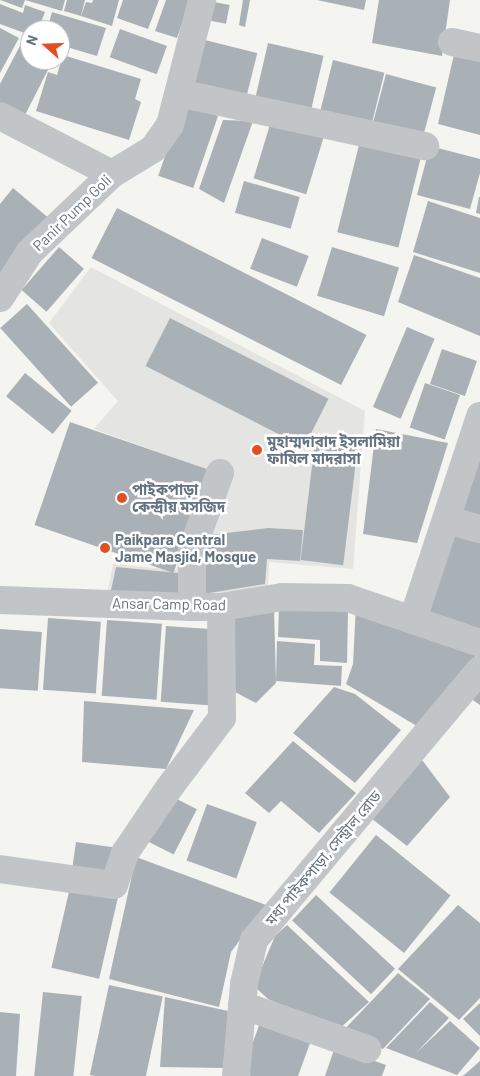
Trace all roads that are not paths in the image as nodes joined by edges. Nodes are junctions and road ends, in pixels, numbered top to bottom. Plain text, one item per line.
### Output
1 (202, 0) edge
2 (452, 42) dead end
3 (480, 48) edge
4 (179, 93) junction
5 (0, 116) edge
6 (425, 146) dead end
7 (112, 174) junction
8 (0, 298) edge
9 (480, 416) edge
10 (220, 473) dead end
11 (448, 520) junction
12 (480, 529) edge
13 (0, 600) edge
14 (192, 607) junction
15 (221, 607) junction
16 (413, 619) junction
17 (480, 642) edge
18 (480, 670) edge
19 (0, 869) edge
20 (242, 1006) junction
21 (367, 1049) dead end
22 (236, 1076) edge

1 - 4 street, Panir Pump Goli
2 - 3 street
4 - 6 street
4 - 7 street, Panir Pump Goli
5 - 7 street
7 - 8 street, Panir Pump Goli
9 - 11 street
10 - 14 street
11 - 12 street
11 - 16 street
13 - 14 street, Ansar Camp Road
14 - 15 street, Ansar Camp Road
15 - 16 street, Ansar Camp Road
15 - 19 street
16 - 17 street, Ansar Camp Road
18 - 20 street, মধ্য পাইকপাড়া, সেন্ট্রাল রোড
20 - 21 street
20 - 22 street, মধ্য পাইকপাড়া, সেন্ট্রাল রোড

